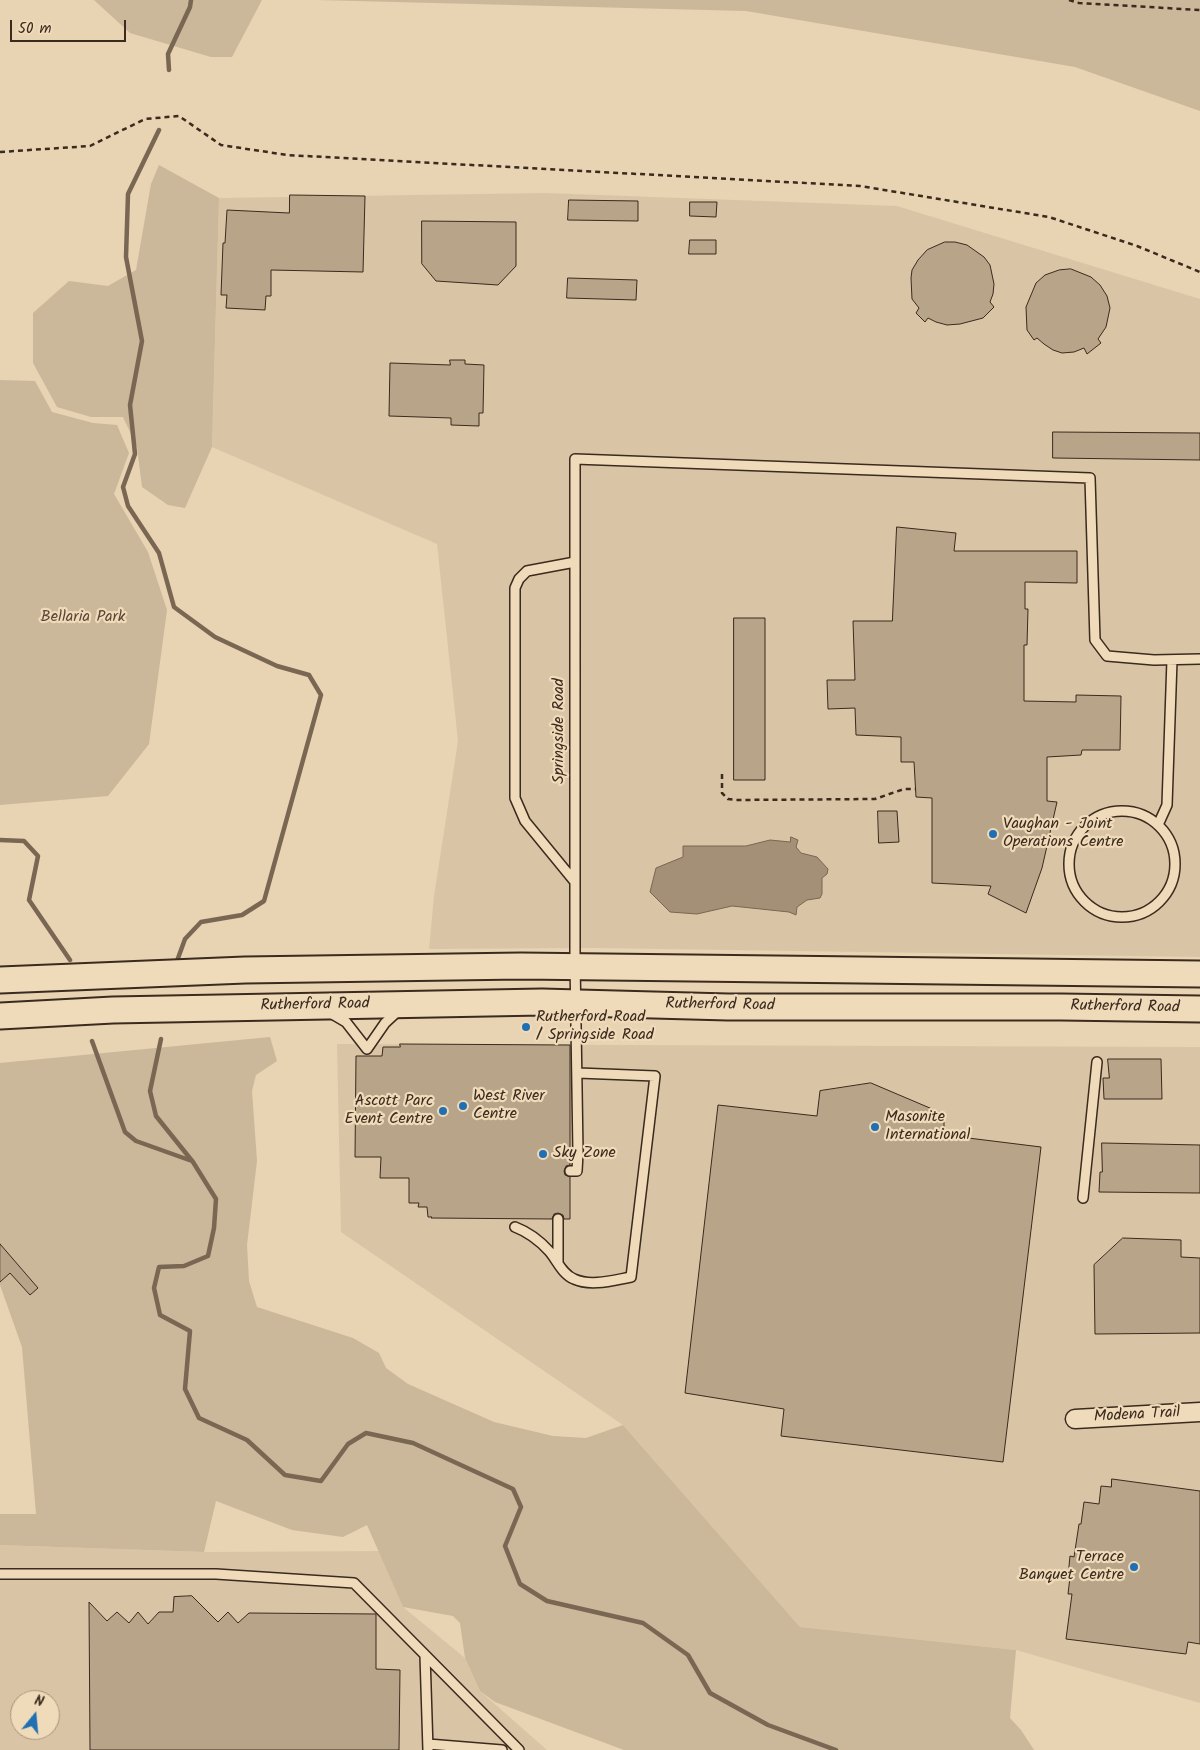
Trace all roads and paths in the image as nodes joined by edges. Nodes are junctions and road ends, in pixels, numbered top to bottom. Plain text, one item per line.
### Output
1 (1069, 0) edge
2 (1200, 10) edge
3 (0, 152) edge
4 (1200, 272) edge
5 (575, 562) junction
6 (1200, 659) edge
7 (1172, 660) junction
8 (722, 774) dead end
9 (916, 789) dead end
10 (1158, 825) junction
11 (575, 882) junction
12 (575, 967) junction
13 (1200, 974) edge
14 (0, 980) edge
15 (575, 1003) junction
16 (406, 1004) junction
17 (320, 1007) junction
18 (1200, 1010) edge
19 (0, 1016) edge
20 (1097, 1062) dead end
21 (578, 1073) junction
22 (570, 1171) dead end
23 (1082, 1198) dead end
24 (558, 1219) dead end
25 (514, 1227) dead end
26 (558, 1263) junction
27 (1200, 1412) edge
28 (1074, 1419) dead end
29 (0, 1574) edge
30 (425, 1654) junction
31 (428, 1747) edge
32 (502, 1750) edge
33 (519, 1750) edge

1 - 2 path
3 - 4 path
5 - 7 lane, Springside Road
5 - 11 lane, Springside Road
5 - 11 lane
6 - 7 lane
7 - 10 lane
8 - 9 path
10 - 10 lane
11 - 12 lane, Springside Road
12 - 13 main road
12 - 14 main road
12 - 15 lane, Springside Road
15 - 16 main road, Rutherford Road
15 - 18 main road, Rutherford Road
15 - 21 lane, Springside Road
16 - 17 main road, Rutherford Road
16 - 17 lane
17 - 19 main road, Rutherford Road
20 - 23 lane
21 - 22 lane, Springside Road
21 - 26 lane
24 - 26 lane
25 - 26 lane
27 - 28 street, Modena Trail
29 - 30 lane
30 - 31 lane
30 - 33 lane
31 - 32 lane

